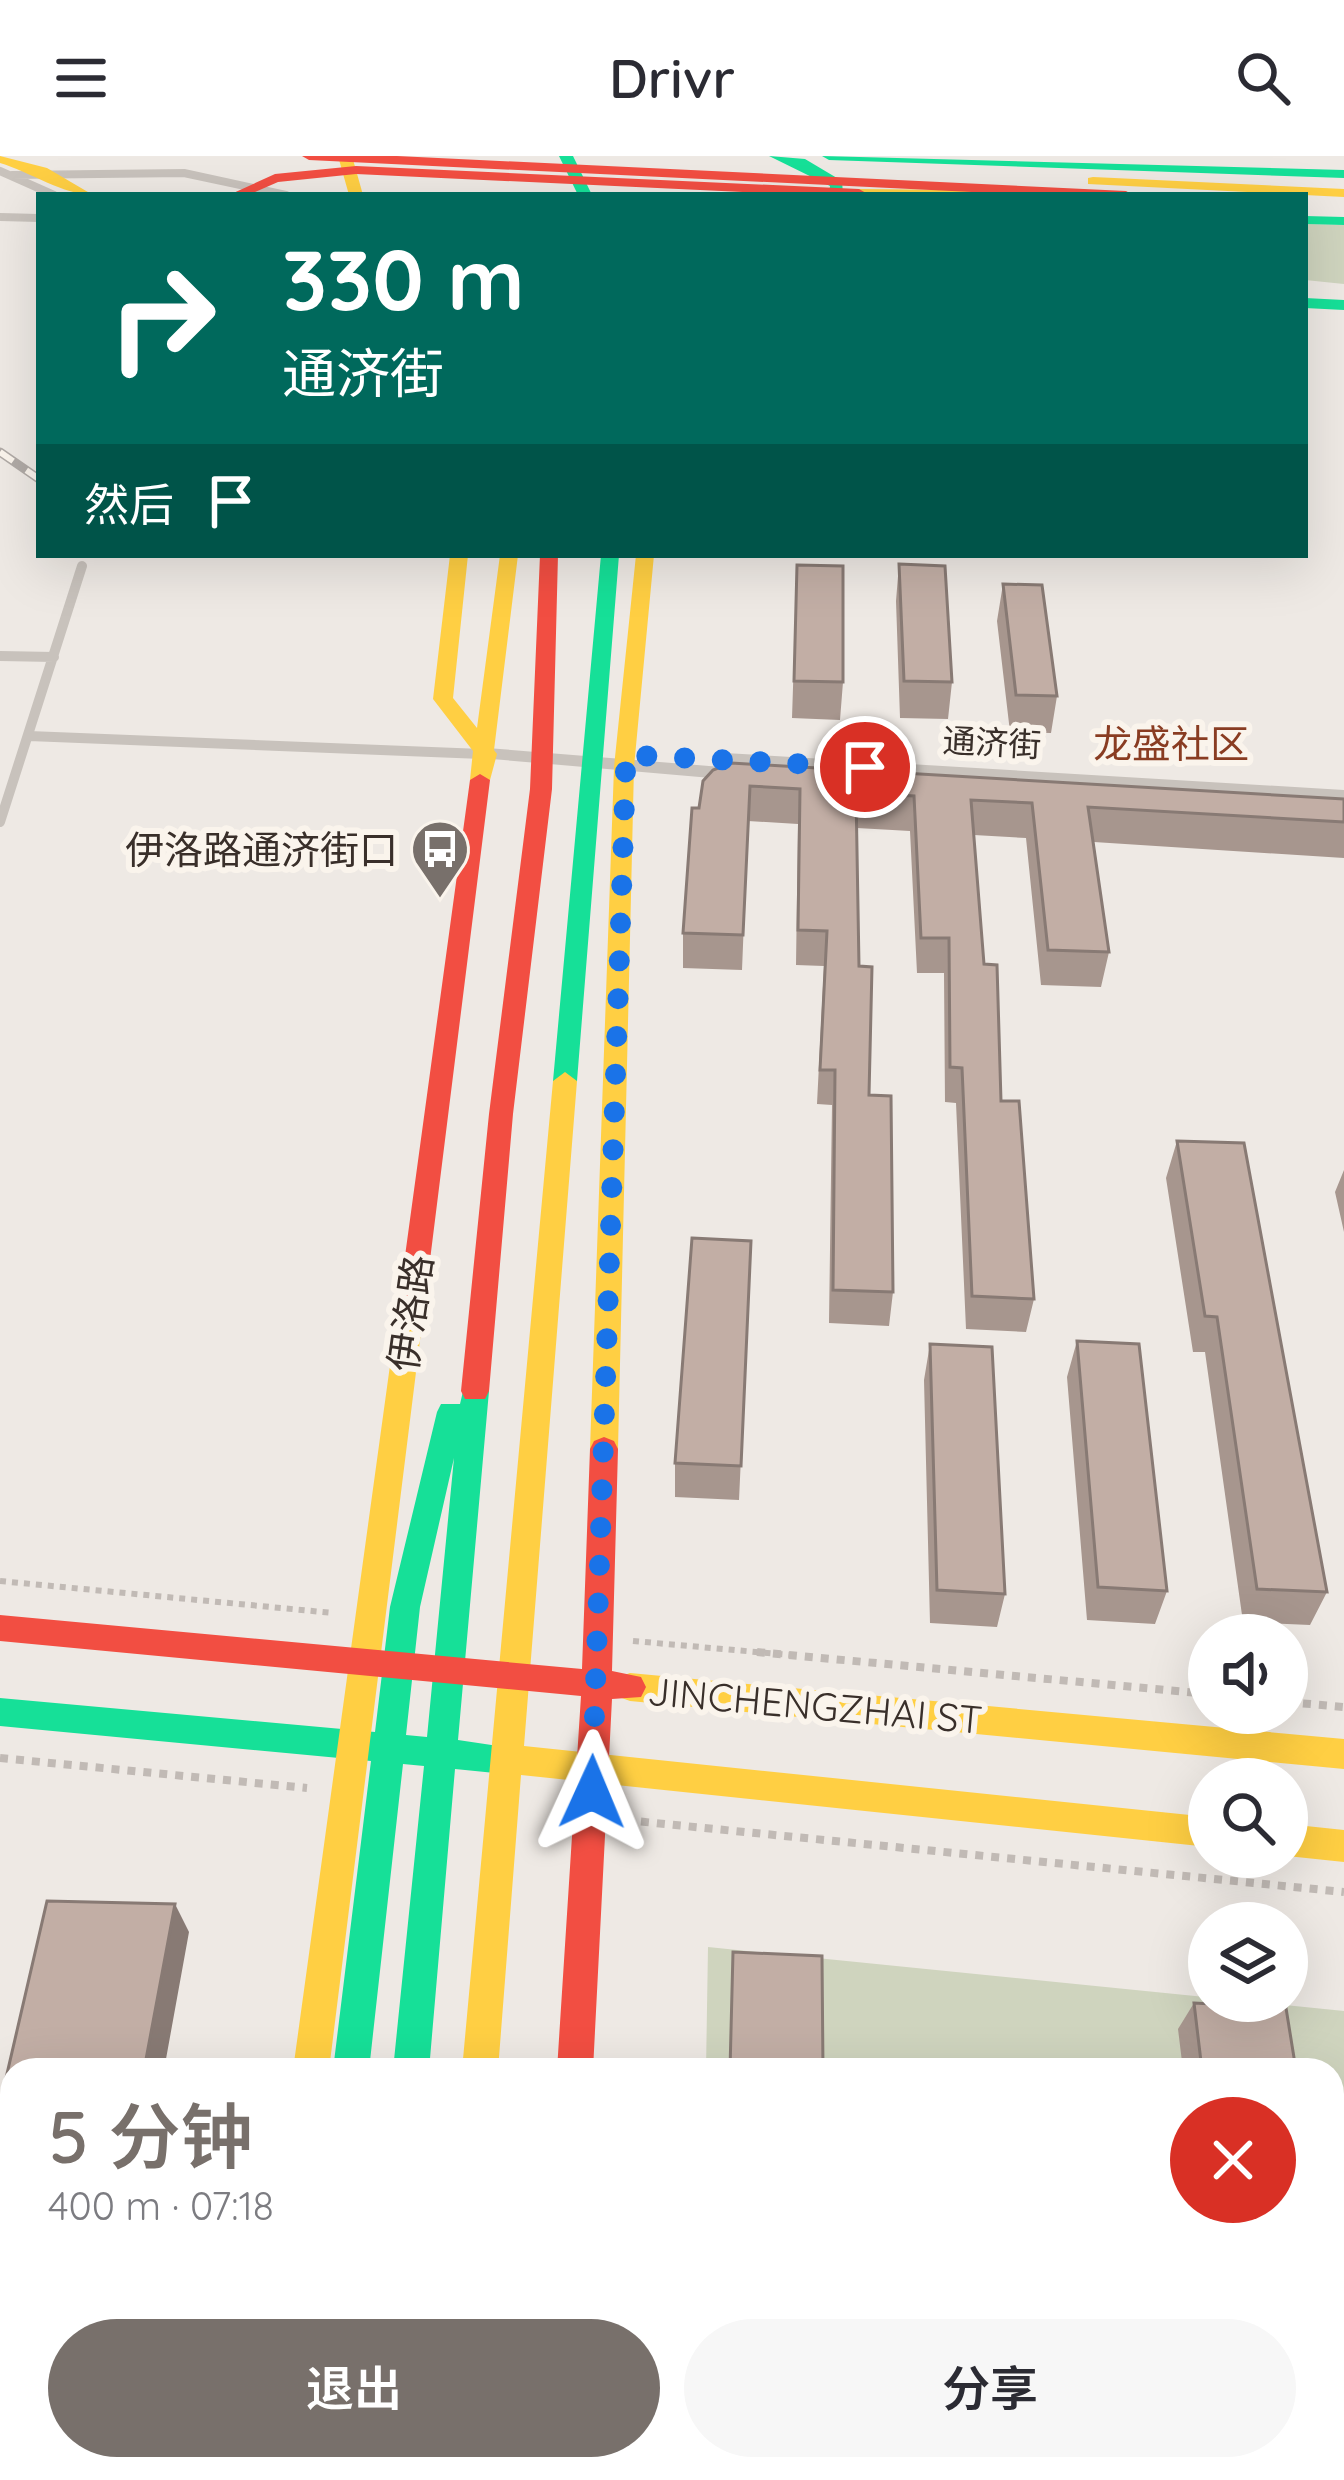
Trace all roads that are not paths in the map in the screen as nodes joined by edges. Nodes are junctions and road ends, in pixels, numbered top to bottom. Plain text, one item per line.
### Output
1 (271, 156) edge
2 (308, 156) edge
3 (345, 156) edge
4 (441, 156) edge
5 (477, 156) edge
6 (521, 156) edge
7 (556, 156) edge
8 (566, 156) edge
9 (776, 156) edge
10 (829, 156) edge
11 (968, 156) edge
12 (3, 168) edge
13 (1344, 176) edge
14 (48, 192) edge
15 (57, 192) edge
16 (80, 192) edge
17 (210, 192) edge
18 (243, 192) edge
19 (276, 192) edge
20 (355, 192) edge
21 (444, 192) edge
22 (488, 192) edge
23 (537, 192) edge
24 (584, 192) edge
25 (618, 192) edge
26 (672, 192) edge
27 (816, 192) edge
28 (836, 192) edge
29 (1063, 192) edge
30 (1344, 193) edge
31 (1308, 203) edge
32 (1344, 205) edge
33 (0, 217) edge
34 (1308, 217) edge
35 (36, 218) edge
36 (1344, 219) edge
37 (1308, 299) edge
38 (1344, 301) edge
39 (459, 558) edge
40 (509, 558) edge
41 (549, 558) edge
42 (645, 558) edge
43 (607, 559) edge
44 (82, 566) dead end
45 (0, 656) edge
46 (54, 657) junction
47 (29, 736) junction
48 (487, 754) junction
49 (625, 761) junction
50 (1344, 796) edge
51 (1344, 810) edge
52 (0, 822) edge
53 (487, 1259) junction
54 (0, 1628) edge
55 (362, 1663) junction
56 (593, 1685) junction
57 (0, 1712) edge
58 (355, 1745) junction
59 (1344, 1754) edge
60 (594, 1767) junction
61 (1188, 1830) edge
62 (1308, 1842) edge
63 (1344, 1846) edge
64 (313, 2058) edge
65 (352, 2058) edge
66 (412, 2058) edge
67 (481, 2058) edge
68 (575, 2058) edge

1 - 17 main road
2 - 29 main road
3 - 20 main road
4 - 21 main road
5 - 22 main road
6 - 23 main road
7 - 30 main road
8 - 24 main road
9 - 28 main road
10 - 13 main road
11 - 13 main road
12 - 14 lane
12 - 15 main road
12 - 16 main road
12 - 19 lane
18 - 27 main road
25 - 26 main road
31 - 32 main road
33 - 35 lane
34 - 36 main road
37 - 38 main road
39 - 48 main road
40 - 48 main road, 伊洛路
41 - 53 main road
42 - 49 main road
43 - 67 main road
44 - 46 lane
45 - 46 lane
46 - 47 lane
47 - 48 lane
47 - 52 lane
48 - 49 street, 通济街
48 - 55 main road, 伊洛路
49 - 50 street, 通济街
49 - 51 street, 通济街
49 - 56 main road
53 - 65 main road
53 - 66 main road
54 - 55 main road, JINCHENGZHAI ST
55 - 56 main road, JINCHENGZHAI ST
55 - 58 main road, 伊洛路
56 - 59 main road, JINCHENGZHAI ST
56 - 60 main road
57 - 58 main road, JINCHENGZHAI ST
58 - 60 main road, JINCHENGZHAI ST
58 - 64 main road, 伊洛路
60 - 61 main road, JINCHENGZHAI ST
60 - 68 main road
62 - 63 main road

